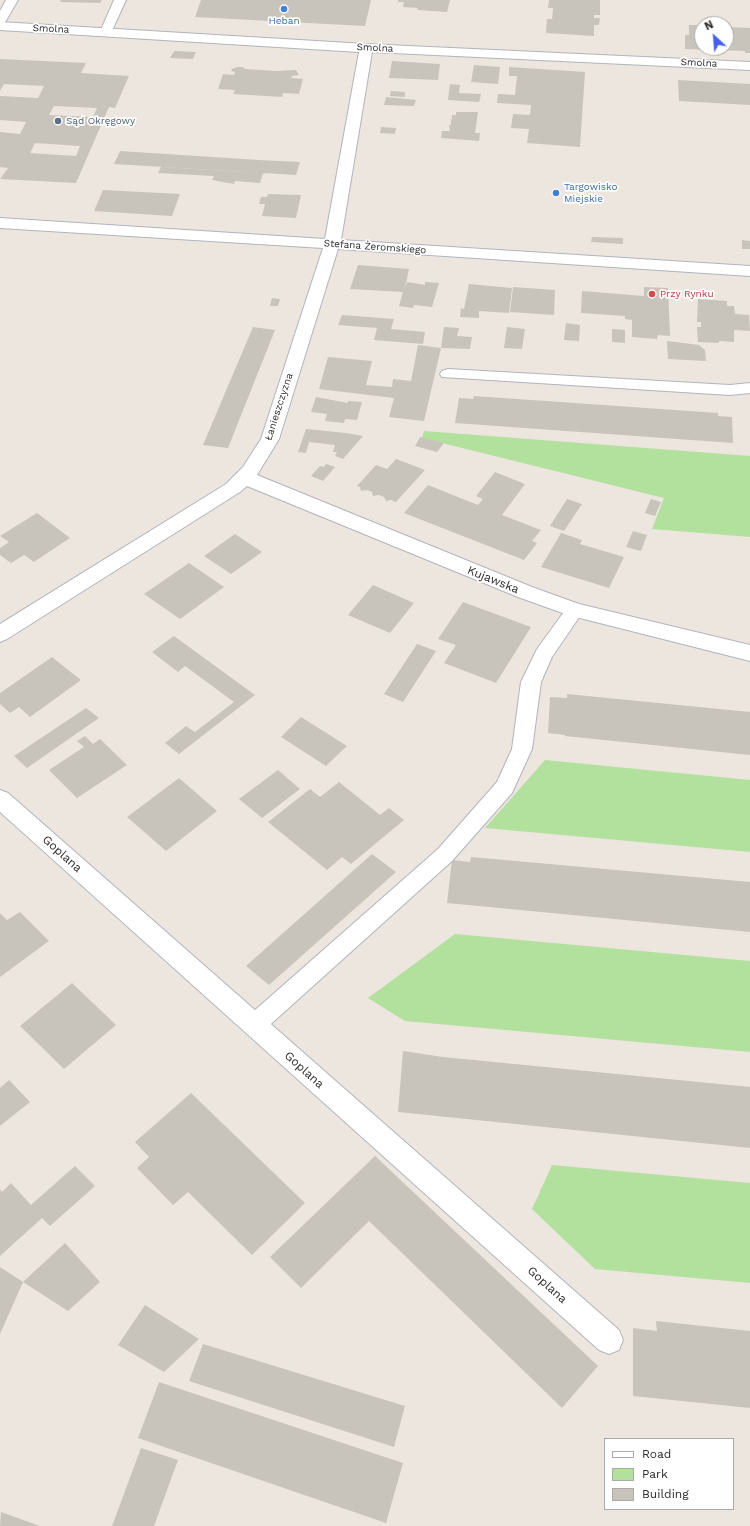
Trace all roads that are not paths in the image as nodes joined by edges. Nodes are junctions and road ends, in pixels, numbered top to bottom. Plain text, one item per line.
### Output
1 (12, 0) edge
2 (120, 0) edge
3 (0, 21) edge
4 (0, 26) edge
5 (106, 32) junction
6 (366, 48) junction
7 (750, 66) edge
8 (0, 223) edge
9 (332, 244) junction
10 (750, 271) edge
11 (448, 374) dead end
12 (750, 388) edge
13 (246, 478) junction
14 (575, 610) junction
15 (0, 634) edge
16 (750, 653) edge
17 (0, 799) edge
18 (254, 1025) junction
19 (609, 1340) dead end

1 - 3 lane
2 - 5 lane
4 - 5 street, Smolna
5 - 6 street, Smolna
6 - 7 street, Smolna
6 - 9 street, Łanieszczyzna
8 - 9 street, Stefana Żeromskiego
9 - 10 street, Stefana Żeromskiego
9 - 13 street, Łanieszczyzna
11 - 12 lane
13 - 14 street, Kujawska
13 - 15 street, Łanieszczyzna
14 - 16 street, Kujawska
14 - 18 lane
17 - 18 street, Goplana
18 - 19 street, Goplana

